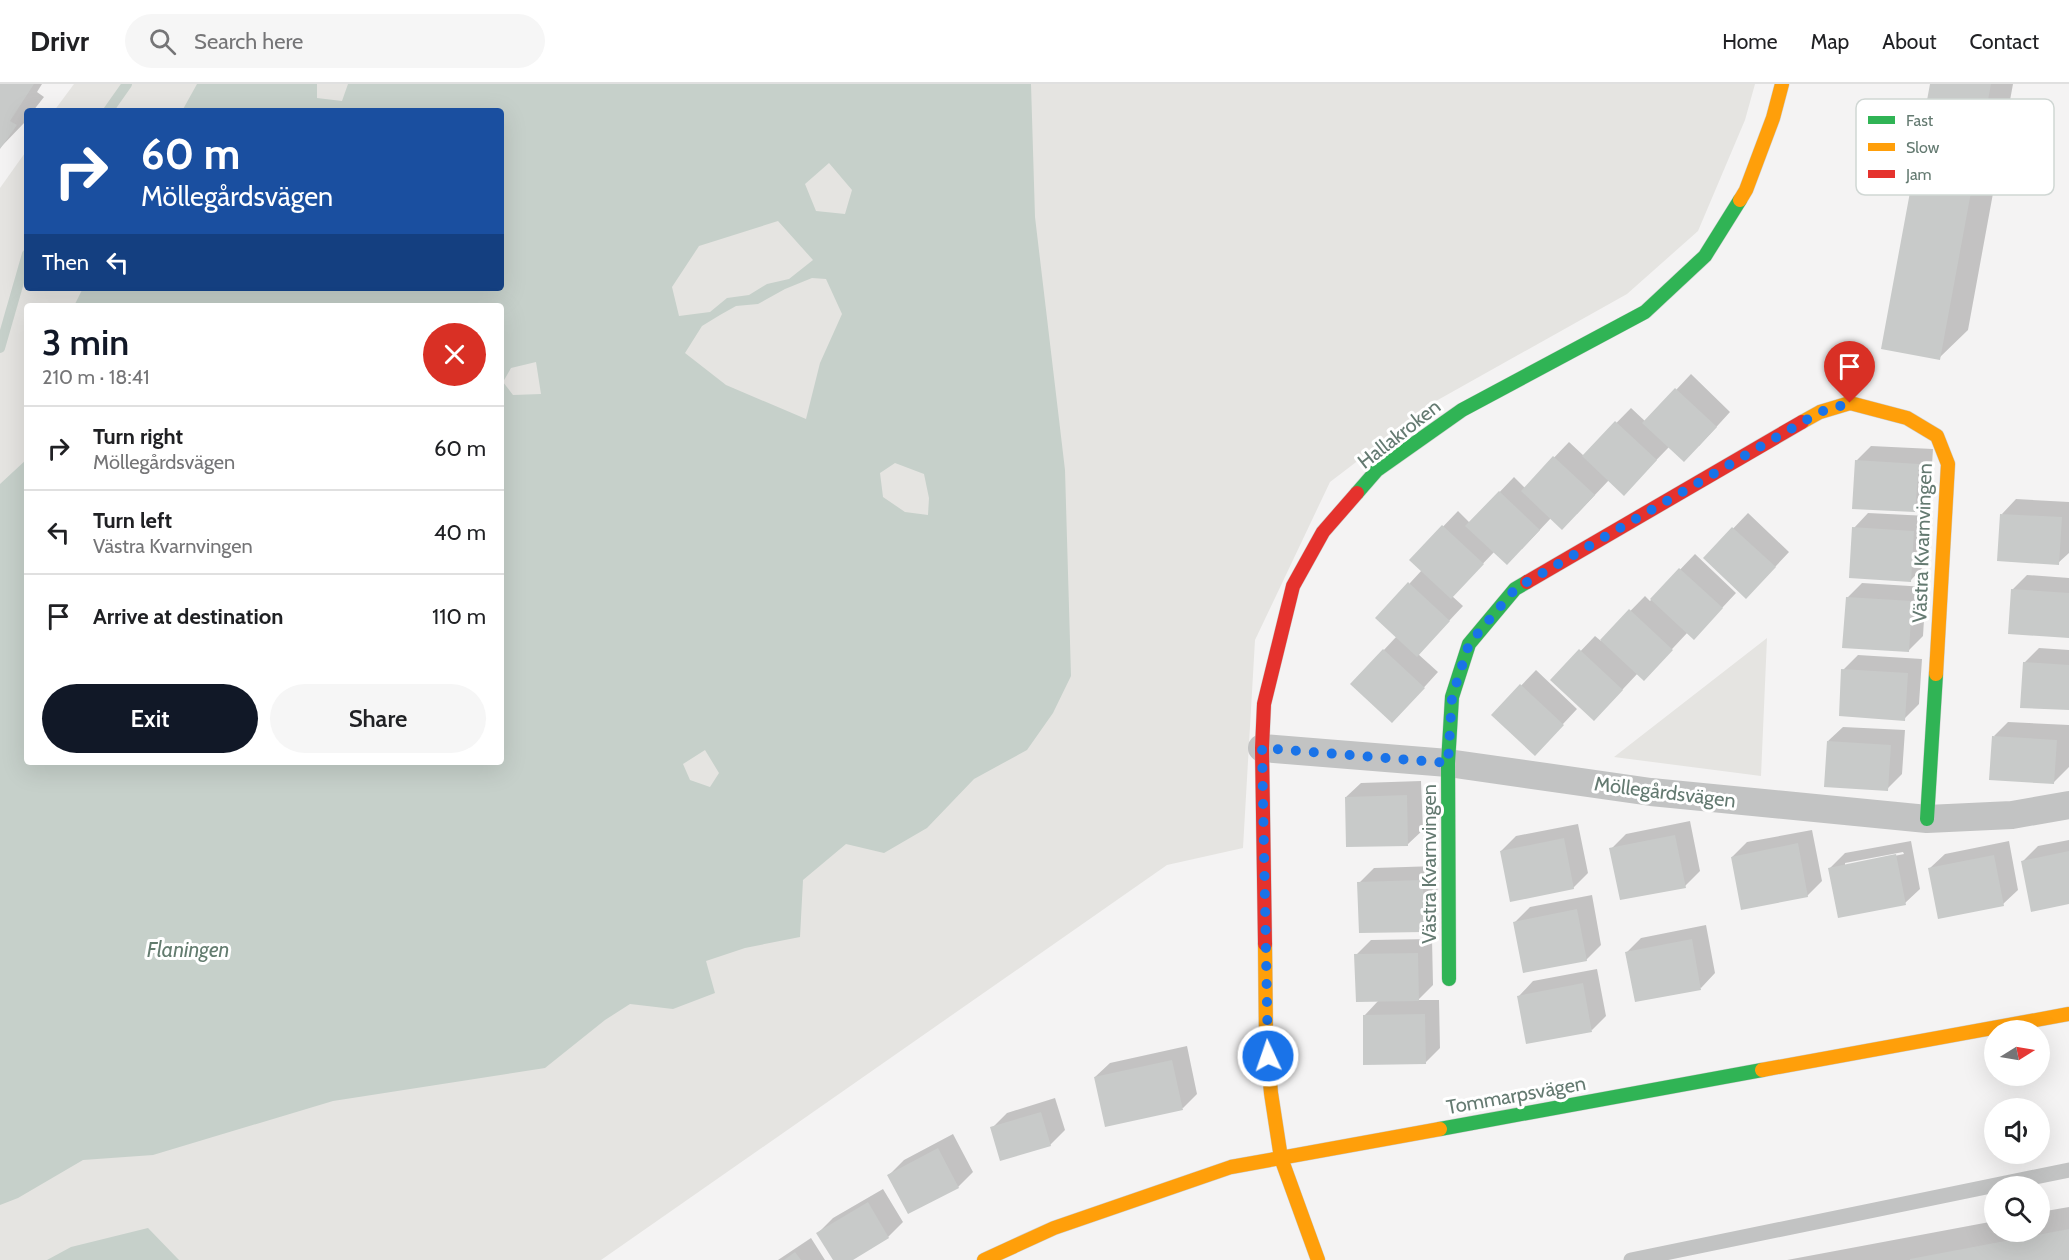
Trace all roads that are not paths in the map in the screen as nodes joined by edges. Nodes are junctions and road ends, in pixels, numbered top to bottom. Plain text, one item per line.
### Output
1 (1782, 84) edge
2 (1262, 748) junction
3 (1448, 763) junction
4 (2069, 805) edge
5 (1927, 819) junction
6 (1449, 979) dead end
7 (2069, 1014) edge
8 (1281, 1158) junction
9 (2069, 1170) edge
10 (984, 1260) edge
11 (1318, 1260) edge
12 (1630, 1260) edge

1 - 2 street, Hallakroken
2 - 3 street, Möllegårdsvägen
2 - 8 street, Hallakroken
3 - 5 street, Möllegårdsvägen
3 - 5 street, Västra Kvarnvingen
3 - 6 street, Västra Kvarnvingen
4 - 5 street, Möllegårdsvägen
7 - 8 street, Tommarpsvägen
8 - 10 street, Tommarpsvägen
8 - 11 street, Hallakroken
9 - 12 lane

